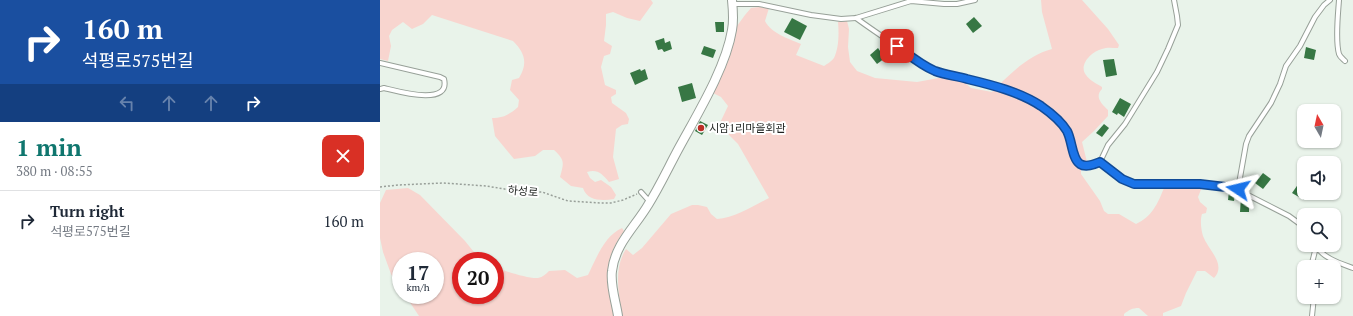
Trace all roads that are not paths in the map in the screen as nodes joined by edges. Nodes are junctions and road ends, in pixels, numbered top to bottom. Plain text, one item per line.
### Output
1 (975, 0) edge
2 (1174, 0) edge
3 (1330, 0) edge
4 (1339, 0) edge
5 (732, 2) edge
6 (856, 18) junction
7 (1345, 61) dead end
8 (380, 63) edge
9 (380, 89) edge
10 (1100, 162) junction
11 (1238, 189) junction
12 (641, 192) road end
13 (650, 203) junction
14 (1297, 221) edge
15 (1320, 252) edge
16 (1353, 268) edge
17 (1313, 304) edge
18 (618, 316) edge
19 (1312, 316) edge

1 - 6 lane
2 - 10 lane
3 - 11 lane
4 - 7 lane
5 - 6 lane
5 - 13 street
6 - 10 lane
8 - 9 lane
10 - 11 lane
11 - 14 lane
12 - 13 lane
13 - 18 street
15 - 16 lane
17 - 19 lane

